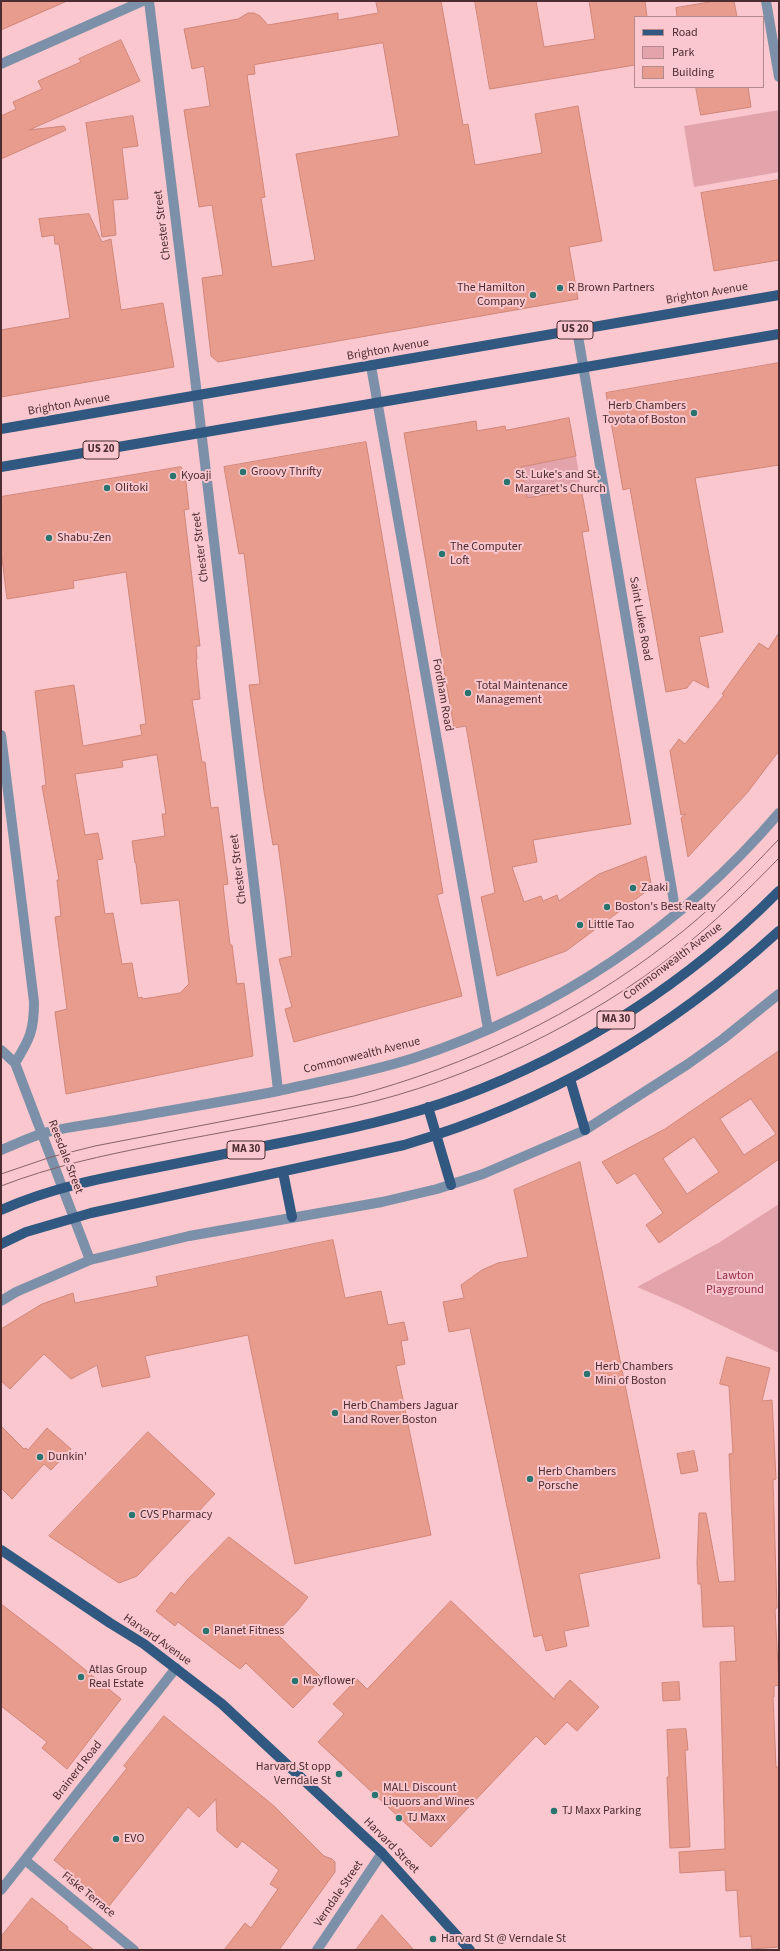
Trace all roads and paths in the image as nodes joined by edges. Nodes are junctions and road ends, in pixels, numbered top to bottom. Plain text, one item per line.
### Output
1 (143, 1) edge
2 (149, 1) edge
3 (766, 1) edge
4 (1, 64) edge
5 (779, 77) edge
6 (779, 295) edge
7 (577, 330) junction
8 (779, 334) edge
9 (371, 366) junction
10 (583, 368) junction
11 (197, 395) junction
12 (378, 404) junction
13 (1, 429) edge
14 (201, 432) junction
15 (1, 467) edge
16 (1, 735) edge
17 (779, 813) edge
18 (779, 891) edge
19 (676, 914) junction
20 (779, 931) edge
21 (779, 994) edge
22 (488, 1029) junction
23 (1, 1050) edge
24 (15, 1063) junction
25 (570, 1079) junction
26 (278, 1090) junction
27 (428, 1108) junction
28 (585, 1130) junction
29 (42, 1134) junction
30 (437, 1135) junction
31 (1, 1150) edge
32 (283, 1172) junction
33 (451, 1185) junction
34 (63, 1188) junction
35 (1, 1210) edge
36 (292, 1217) junction
37 (74, 1218) junction
38 (1, 1244) edge
39 (90, 1260) junction
40 (1, 1301) edge
41 (1, 1550) edge
42 (176, 1668) junction
43 (288, 1765) joint
44 (382, 1853) junction
45 (25, 1860) junction
46 (1, 1890) edge
47 (134, 1950) edge
48 (317, 1950) edge
49 (470, 1950) edge

1 - 4 street
2 - 11 street, Chester Street
3 - 5 street
6 - 7 main road, Brighton Avenue / US 20
7 - 9 main road, Brighton Avenue / US 20
7 - 10 street, Saint Lukes Road
8 - 10 main road, US 20
9 - 11 main road, Brighton Avenue / US 20
9 - 12 street, Fordham Road
10 - 12 main road, US 20
10 - 19 street, Saint Lukes Road
11 - 13 main road, Brighton Avenue / US 20
11 - 14 street, Chester Street
12 - 14 main road, US 20
12 - 22 street, Fordham Road
14 - 15 main road, US 20
14 - 26 street, Chester Street
16 - 24 street
17 - 19 street, Commonwealth Avenue
18 - 27 main road, Commonwealth Avenue / MA 30
19 - 22 street, Commonwealth Avenue
20 - 25 main road, MA 30
21 - 28 street
22 - 26 street, Commonwealth Avenue
23 - 24 street
24 - 29 street, Reesdale Street
25 - 28 main road
25 - 30 main road, MA 30
26 - 29 street, Commonwealth Avenue
27 - 30 main road
27 - 34 main road, Commonwealth Avenue / MA 30
28 - 33 street
29 - 31 street, Commonwealth Avenue
29 - 34 street, Reesdale Street
30 - 32 main road, MA 30
30 - 33 main road
32 - 36 main road
32 - 37 main road, MA 30
33 - 36 street
34 - 35 main road, Commonwealth Avenue / MA 30
34 - 37 street, Reesdale Street
36 - 39 street
37 - 38 main road, MA 30
37 - 39 street, Reesdale Street
39 - 40 street
41 - 42 main road, Harvard Avenue
42 - 43 main road, Harvard Avenue
42 - 45 street, Brainerd Road
43 - 44 main road, Harvard Street
44 - 48 street, Verndale Street
44 - 49 main road, Harvard Street
45 - 46 street, Brainerd Road
45 - 47 street, Fiske Terrace

